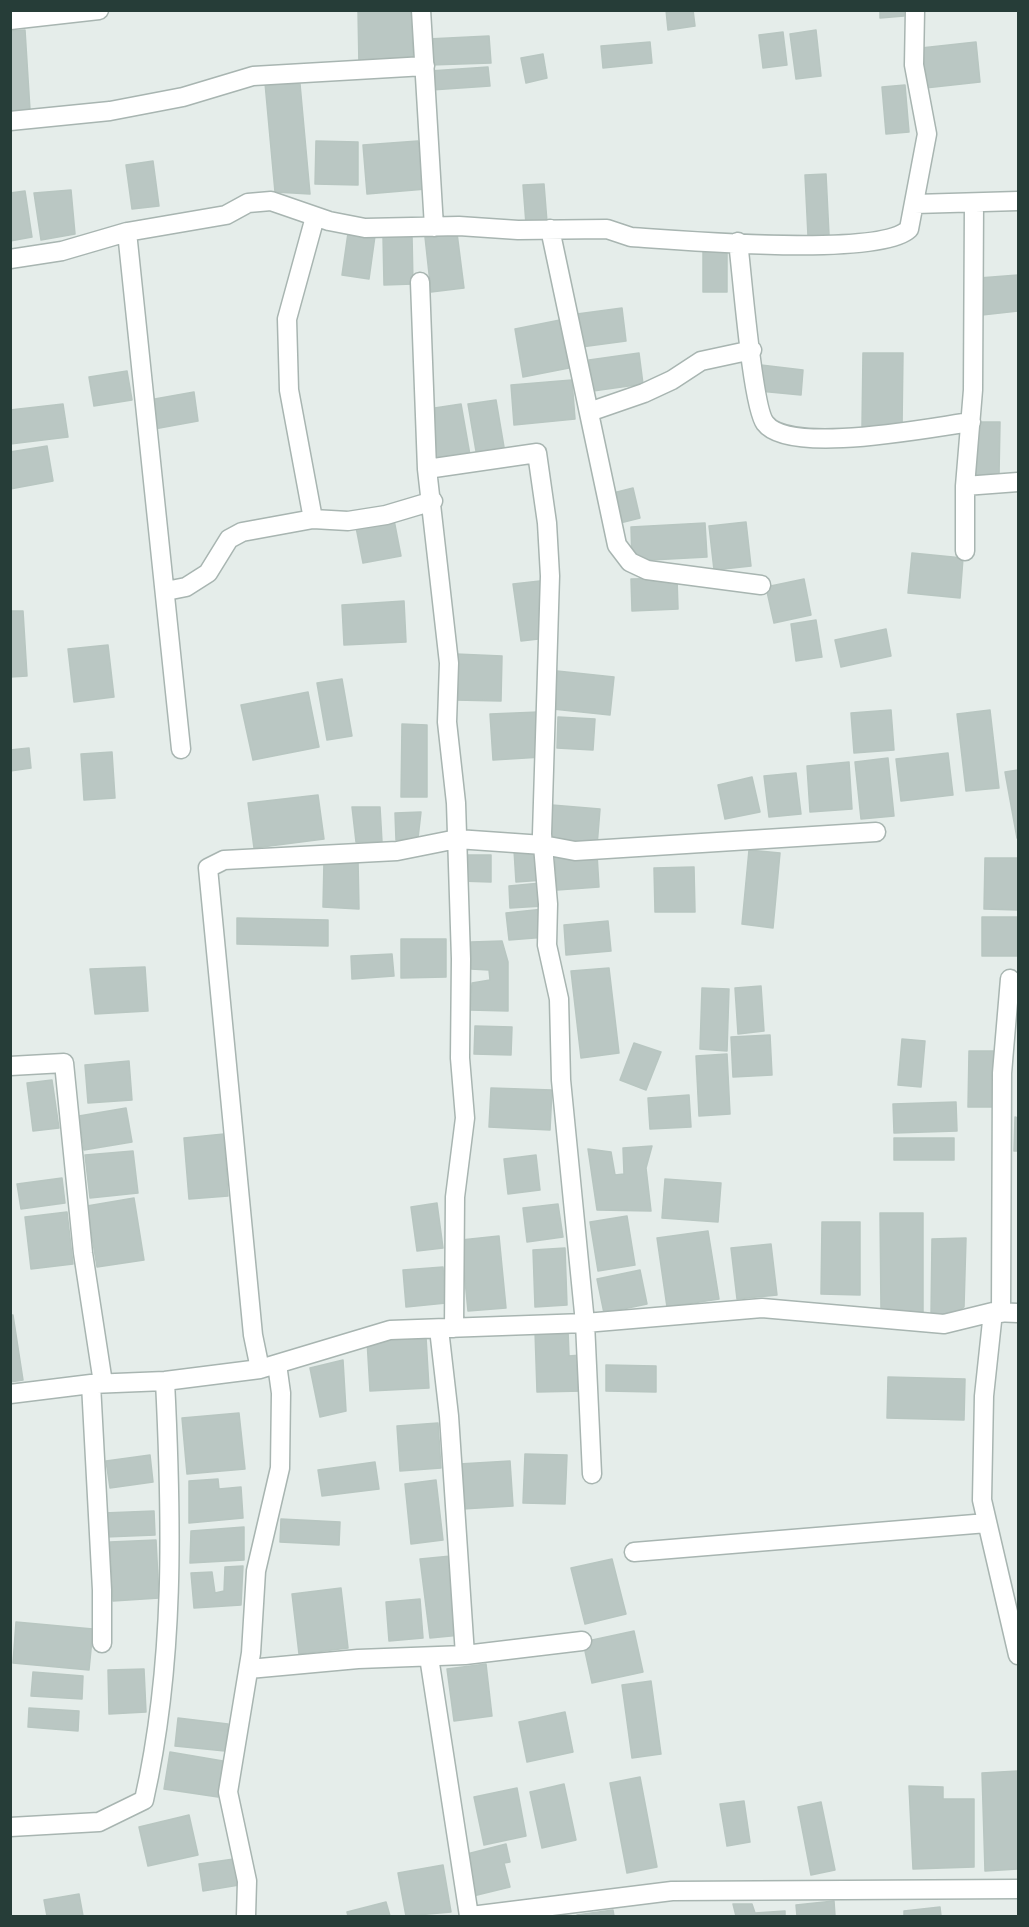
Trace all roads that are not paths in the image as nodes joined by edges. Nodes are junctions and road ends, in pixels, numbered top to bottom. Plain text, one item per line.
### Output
1 (99, 10) edge
2 (421, 10) edge
3 (915, 10) edge
4 (10, 20) edge
5 (424, 66) junction
6 (10, 121) edge
7 (1018, 201) edge
8 (974, 202) junction
9 (915, 204) junction
10 (315, 217) junction
11 (434, 227) junction
12 (550, 229) junction
13 (127, 232) junction
14 (738, 242) junction
15 (10, 259) edge
16 (420, 282) dead end
17 (752, 350) junction
18 (589, 412) junction
19 (971, 422) junction
20 (428, 469) junction
21 (1018, 482) edge
22 (965, 486) junction
23 (433, 501) junction
24 (313, 519) junction
25 (965, 551) dead end
26 (761, 585) dead end
27 (166, 591) junction
28 (181, 749) dead end
29 (876, 832) dead end
30 (457, 839) junction
31 (543, 845) junction
32 (1010, 979) dead end
33 (10, 1066) edge
34 (1004, 1312) edge
35 (585, 1323) junction
36 (446, 1328) junction
37 (269, 1366) junction
38 (165, 1381) junction
39 (97, 1384) junction
40 (10, 1394) edge
41 (592, 1474) dead end
42 (987, 1523) junction
43 (634, 1552) dead end
44 (582, 1641) dead end
45 (102, 1643) dead end
46 (465, 1655) junction
47 (1018, 1655) edge
48 (429, 1657) junction
49 (249, 1669) junction
50 (10, 1827) edge
51 (1018, 1889) edge
52 (246, 1917) edge
53 (470, 1917) edge

1 - 4 street
2 - 5 street
3 - 9 street
5 - 6 street
5 - 11 street
7 - 8 street
8 - 9 street
8 - 19 street
9 - 14 street
10 - 11 street
10 - 13 street
10 - 24 street
11 - 12 street
12 - 14 street
12 - 18 street
13 - 15 street
13 - 27 street
14 - 17 street
16 - 20 street
17 - 18 street
17 - 19 street
18 - 26 street
19 - 22 street
20 - 23 street
20 - 31 street
21 - 22 street
22 - 25 street
23 - 24 street
23 - 30 street
24 - 27 street
27 - 28 street
29 - 31 street
30 - 31 street
30 - 36 street
30 - 37 street
31 - 35 street
32 - 34 street
33 - 39 street
34 - 35 street
34 - 42 street
35 - 36 street
35 - 41 street
36 - 37 street
36 - 46 street
37 - 38 street
37 - 49 street
38 - 39 street
38 - 50 street
39 - 40 street
39 - 45 street
42 - 43 street
42 - 47 street
44 - 46 street
46 - 48 street
48 - 49 street
48 - 53 street
49 - 52 street
51 - 53 street

